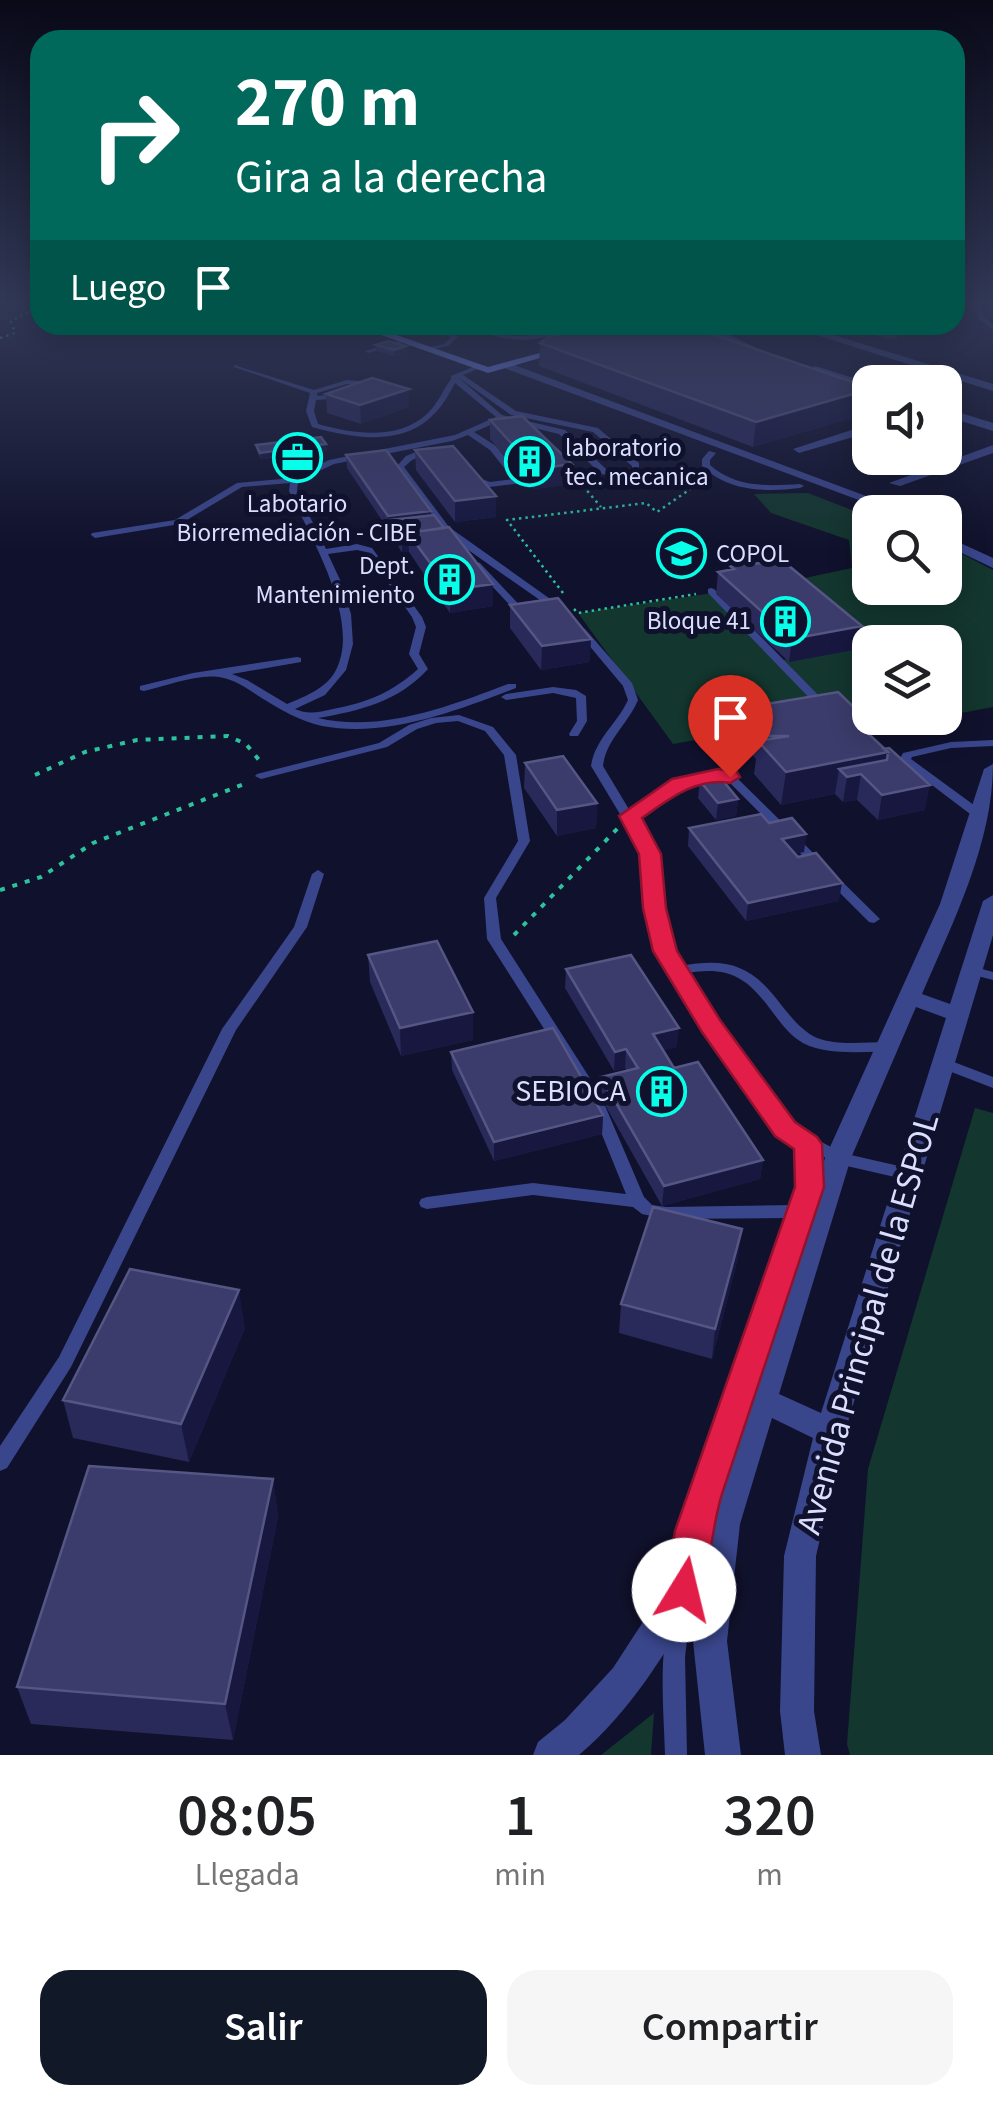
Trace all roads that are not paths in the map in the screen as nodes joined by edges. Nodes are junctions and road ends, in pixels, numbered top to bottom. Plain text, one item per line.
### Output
1 (291, 387) edge
2 (334, 387) edge
3 (369, 387) edge
4 (450, 387) edge
5 (466, 387) edge
6 (470, 387) edge
7 (544, 387) edge
8 (550, 387) edge
9 (313, 395) junction
10 (514, 414) junction
11 (500, 417) junction
12 (962, 417) edge
13 (993, 427) edge
14 (470, 432) junction
15 (852, 434) edge
16 (456, 437) junction
17 (440, 444) junction
18 (993, 449) edge
19 (799, 450) dead end
20 (450, 453) edge
21 (712, 453) junction
22 (466, 468) edge
23 (294, 480) junction
24 (895, 483) dead end
25 (800, 486) junction
26 (854, 495) edge
27 (852, 505) edge
28 (444, 528) junction
29 (95, 535) dead end
30 (962, 536) edge
31 (962, 548) edge
32 (993, 549) edge
33 (322, 552) junction
34 (993, 564) edge
35 (710, 591) road end
36 (523, 614) edge
37 (296, 660) dead end
38 (219, 673) junction
39 (144, 688) dead end
40 (286, 709) junction
41 (830, 714) edge
42 (304, 717) junction
43 (574, 734) dead end
44 (993, 743) edge
45 (993, 769) edge
46 (261, 776) road end
47 (630, 816) junction
48 (982, 826) edge
49 (318, 874) dead end
50 (991, 912) edge
51 (874, 919) dead end
52 (675, 971) junction
53 (982, 973) edge
54 (909, 997) junction
55 (958, 1014) junction
56 (887, 1047) junction
57 (946, 1064) junction
58 (993, 1084) edge
59 (808, 1144) junction
60 (838, 1158) junction
61 (908, 1174) junction
62 (637, 1201) junction
63 (426, 1203) dead end
64 (811, 1211) junction
65 (763, 1400) junction
66 (830, 1432) junction
67 (0, 1462) edge
68 (724, 1524) junction
69 (684, 1590) junction
70 (550, 1755) edge
71 (676, 1755) edge
72 (724, 1755) edge
73 (803, 1755) edge

1 - 9 lane
2 - 9 lane
3 - 9 lane
4 - 9 lane
5 - 11 lane
6 - 10 lane
7 - 21 street
8 - 26 street
10 - 11 lane
10 - 11 lane
11 - 14 lane
12 - 13 street
14 - 16 lane
14 - 22 lane
15 - 19 street
16 - 17 lane
16 - 23 lane
17 - 20 lane
17 - 28 lane
18 - 24 street
21 - 25 street
21 - 25 lane
23 - 29 lane
23 - 33 lane
25 - 27 street
28 - 36 lane
28 - 47 lane
30 - 32 street
31 - 34 street
33 - 40 lane
33 - 42 lane
35 - 41 lane
37 - 38 lane
38 - 39 lane
38 - 40 lane
40 - 42 lane
42 - 43 lane
44 - 48 lane
45 - 48 street, Avenida Principal de la ESPOL
46 - 62 lane
47 - 51 lane
47 - 52 lane
48 - 54 street, Avenida Principal de la ESPOL
49 - 67 lane
50 - 53 street, Avenida Principal de la ESPOL
52 - 56 lane
52 - 59 lane
53 - 55 street, Avenida Principal de la ESPOL
54 - 55 street
54 - 56 street, Avenida Principal de la ESPOL
55 - 57 street, Avenida Principal de la ESPOL
56 - 60 street, Avenida Principal de la ESPOL
57 - 58 lane
57 - 61 street, Avenida Principal de la ESPOL
59 - 60 lane
59 - 64 lane
60 - 61 lane
60 - 64 street, Avenida Principal de la ESPOL
61 - 66 street, Avenida Principal de la ESPOL
62 - 63 lane
62 - 64 lane
64 - 65 street, Avenida Principal de la ESPOL
64 - 69 lane
65 - 66 street
65 - 68 street, Avenida Principal de la ESPOL
66 - 73 street, Avenida Principal de la ESPOL
68 - 69 street, Avenida Principal de la ESPOL
68 - 72 street, Avenida Principal de la ESPOL
69 - 70 street, Avenida Principal de la ESPOL
69 - 71 lane

